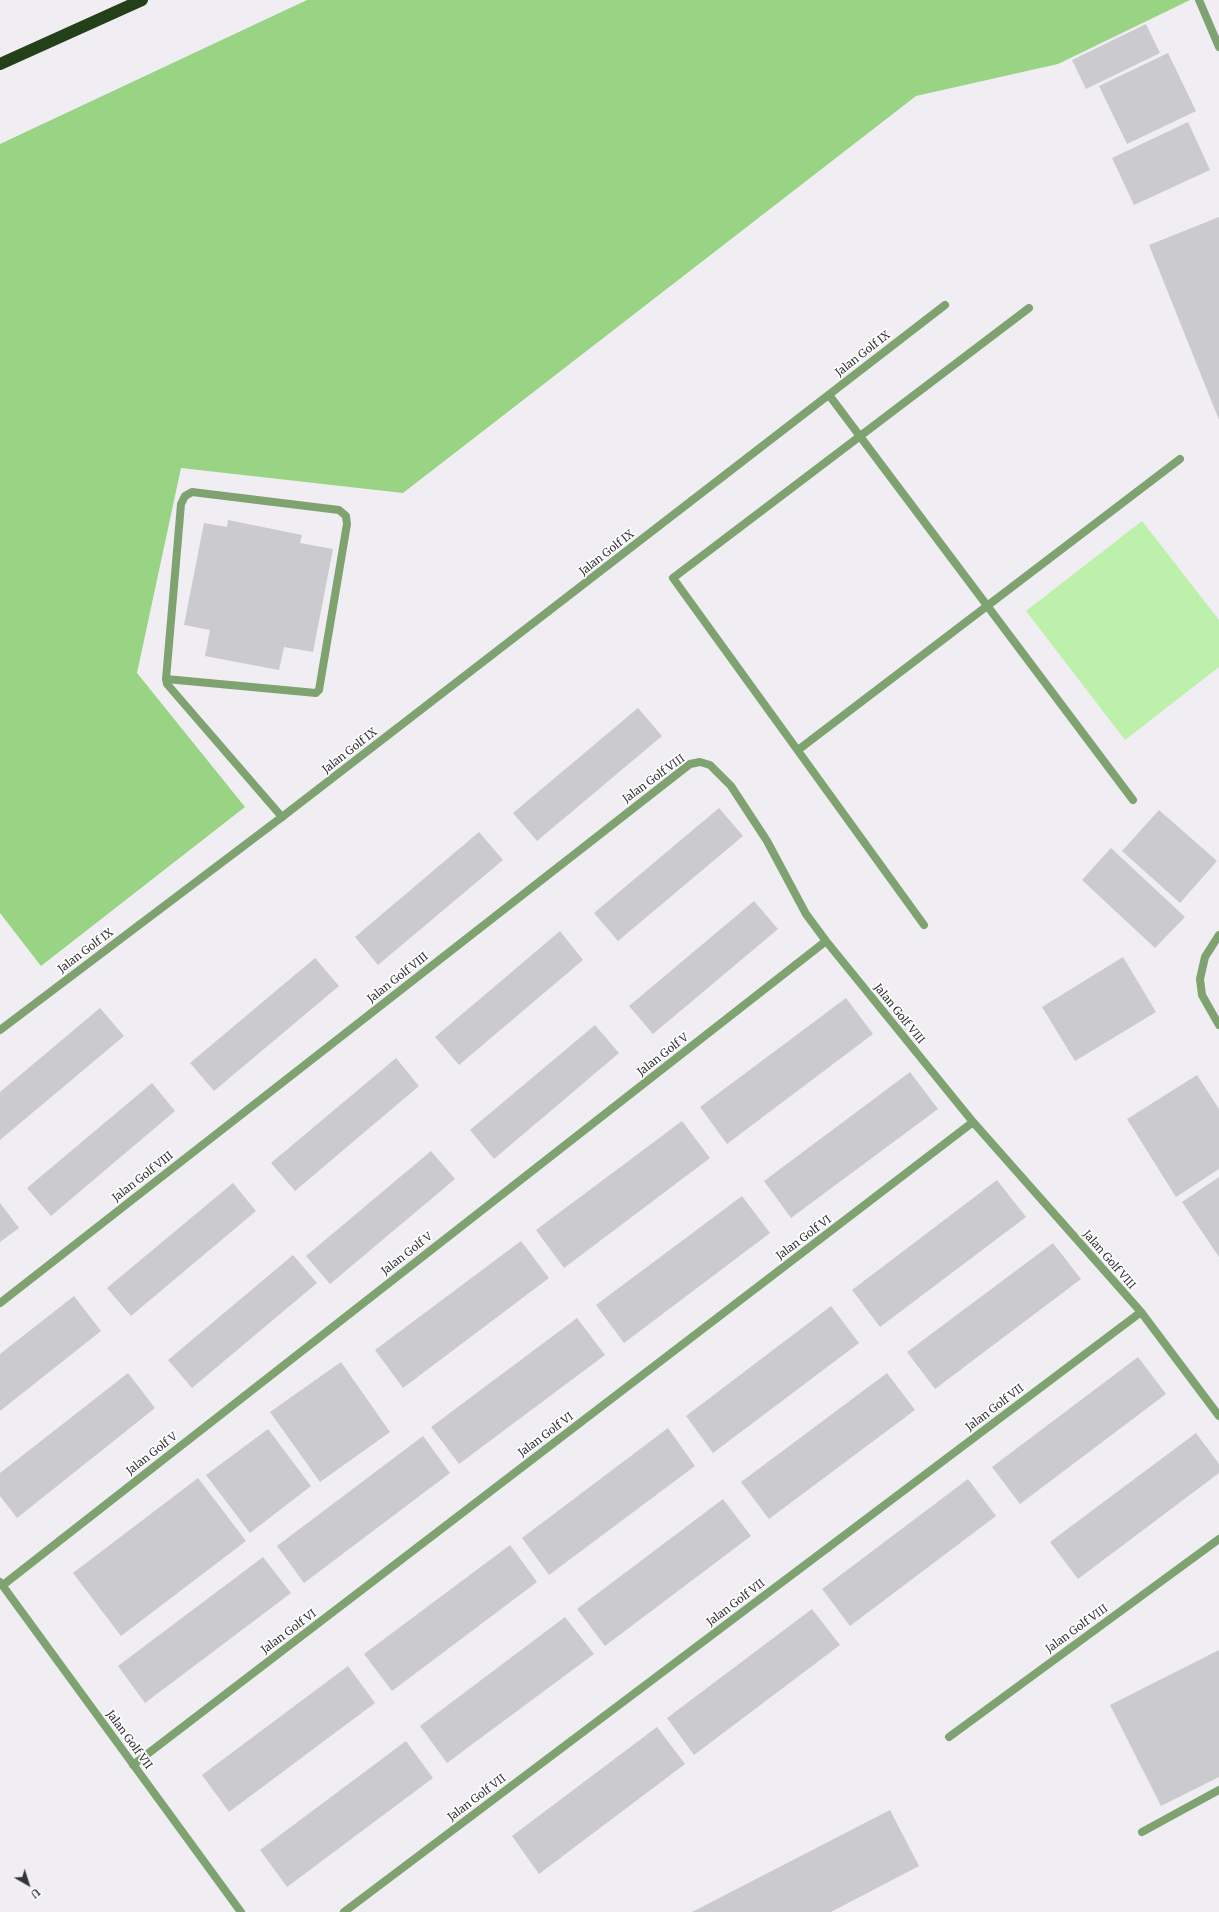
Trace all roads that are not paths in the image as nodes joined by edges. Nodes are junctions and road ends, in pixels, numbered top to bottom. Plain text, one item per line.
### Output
1 (142, 0) edge
2 (1199, 0) edge
3 (1219, 47) edge
4 (0, 64) edge
5 (945, 305) dead end
6 (1029, 308) dead end
7 (828, 395) junction
8 (860, 436) junction
9 (1180, 459) dead end
10 (988, 606) junction
11 (166, 679) junction
12 (798, 750) junction
13 (1133, 800) dead end
14 (282, 817) junction
15 (924, 925) dead end
16 (1219, 935) edge
17 (826, 941) junction
18 (1219, 1025) edge
19 (0, 1030) edge
20 (973, 1122) junction
21 (0, 1303) edge
22 (1141, 1312) junction
23 (1219, 1416) edge
24 (1219, 1539) edge
25 (1, 1583) edge
26 (949, 1737) dead end
27 (133, 1765) junction
28 (1219, 1790) edge
29 (1142, 1832) dead end
30 (241, 1912) edge
31 (344, 1912) edge

1 - 4 highway
2 - 3 street
5 - 7 street, Jalan Golf IX
6 - 8 street
7 - 8 street
7 - 14 street, Jalan Golf IX
8 - 10 street
8 - 12 street
9 - 10 street
10 - 12 street
10 - 13 street
11 - 11 street
11 - 14 street
12 - 15 street
14 - 19 street, Jalan Golf IX
16 - 18 street
17 - 20 street, Jalan Golf VIII
17 - 21 street, Jalan Golf VIII
17 - 25 street, Jalan Golf V
20 - 22 street, Jalan Golf VIII
20 - 27 street, Jalan Golf VI
22 - 23 street, Jalan Golf VIII
22 - 31 street, Jalan Golf VII
24 - 26 street, Jalan Golf VIII
25 - 27 street, Jalan Golf VII
27 - 30 street, Jalan Golf VII
28 - 29 street

